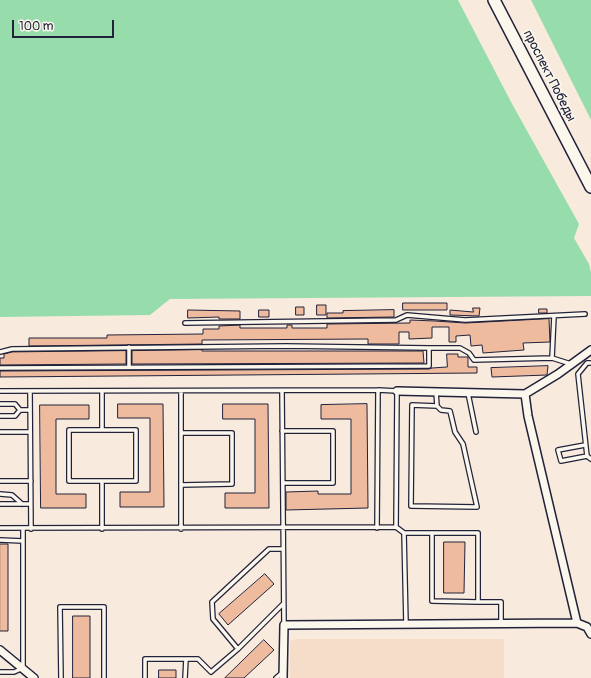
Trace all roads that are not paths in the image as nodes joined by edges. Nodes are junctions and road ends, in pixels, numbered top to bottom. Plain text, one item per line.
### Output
1 (494, 0) edge
2 (591, 187) edge
3 (585, 314) dead end
4 (554, 316) junction
5 (184, 323) dead end
6 (129, 347) junction
7 (429, 348) junction
8 (591, 350) edge
9 (0, 352) edge
10 (552, 358) junction
11 (591, 363) edge
12 (572, 364) junction
13 (129, 367) junction
14 (0, 368) edge
15 (282, 390) junction
16 (378, 390) junction
17 (0, 391) edge
18 (30, 391) junction
19 (102, 391) junction
20 (181, 391) junction
21 (397, 391) junction
22 (436, 392) junction
23 (468, 392) junction
24 (525, 394) junction
25 (0, 404) edge
26 (437, 406) junction
27 (20, 410) junction
28 (30, 410) junction
29 (0, 416) edge
30 (102, 430) junction
31 (282, 431) junction
32 (0, 432) edge
33 (30, 432) junction
34 (476, 432) dead end
35 (181, 433) junction
36 (585, 445) junction
37 (589, 458) edge
38 (0, 481) edge
39 (30, 481) junction
40 (102, 481) junction
41 (283, 483) junction
42 (181, 485) junction
43 (0, 494) edge
44 (0, 504) edge
45 (22, 504) junction
46 (30, 504) junction
47 (396, 527) junction
48 (0, 528) edge
49 (23, 528) junction
50 (31, 528) junction
51 (181, 528) junction
52 (283, 528) junction
53 (377, 528) junction
54 (102, 529) junction
55 (404, 533) junction
56 (432, 533) junction
57 (0, 540) edge
58 (23, 541) junction
59 (283, 549) junction
60 (478, 602) junction
61 (283, 604) junction
62 (501, 623) junction
63 (577, 623) junction
64 (284, 624) junction
65 (406, 624) junction
66 (591, 634) edge
67 (238, 649) junction
68 (0, 651) edge
69 (186, 659) junction
70 (23, 668) junction
71 (0, 672) edge
72 (283, 674) edge
73 (34, 678) edge
74 (61, 678) edge
75 (104, 678) edge
76 (145, 678) edge
77 (185, 678) edge
78 (276, 678) edge

1 - 2 main road, проспект Победы
3 - 4 lane
4 - 5 lane
4 - 10 lane
6 - 7 lane
6 - 9 lane
6 - 13 lane
7 - 10 lane
7 - 13 lane
8 - 12 street
10 - 12 lane
11 - 36 lane
12 - 24 street
13 - 14 lane
15 - 16 lane
15 - 20 lane
15 - 31 lane
16 - 21 lane
16 - 53 lane
17 - 18 lane
18 - 19 lane
18 - 28 lane
19 - 20 lane
19 - 30 lane
20 - 35 lane
21 - 22 street
21 - 47 lane
22 - 23 street
22 - 26 lane
23 - 24 street
23 - 34 lane
24 - 63 street
25 - 27 lane
26 - 26 lane
27 - 28 lane
27 - 29 lane
28 - 33 lane
30 - 40 lane
30 - 40 lane
31 - 41 lane
31 - 41 lane
32 - 33 lane
33 - 39 lane
35 - 42 lane
35 - 42 lane
36 - 37 lane
36 - 37 lane
38 - 39 lane
39 - 46 lane
40 - 54 lane
41 - 52 lane
42 - 51 lane
43 - 45 lane
44 - 45 lane
45 - 46 lane
46 - 50 lane
47 - 53 lane
47 - 55 lane
48 - 49 lane
49 - 50 lane
49 - 58 lane
50 - 54 lane
51 - 52 lane
51 - 54 lane
52 - 53 lane
52 - 59 lane
55 - 56 lane
55 - 65 lane
56 - 60 lane
56 - 60 lane
57 - 58 lane
58 - 70 lane
59 - 61 lane
59 - 67 lane
60 - 62 lane
61 - 64 lane
61 - 67 lane
62 - 63 street
62 - 65 street
63 - 66 street
64 - 65 street
64 - 72 street
67 - 69 lane
68 - 70 street
69 - 76 lane
69 - 77 lane
70 - 71 lane
70 - 73 street
72 - 78 lane
74 - 75 lane

